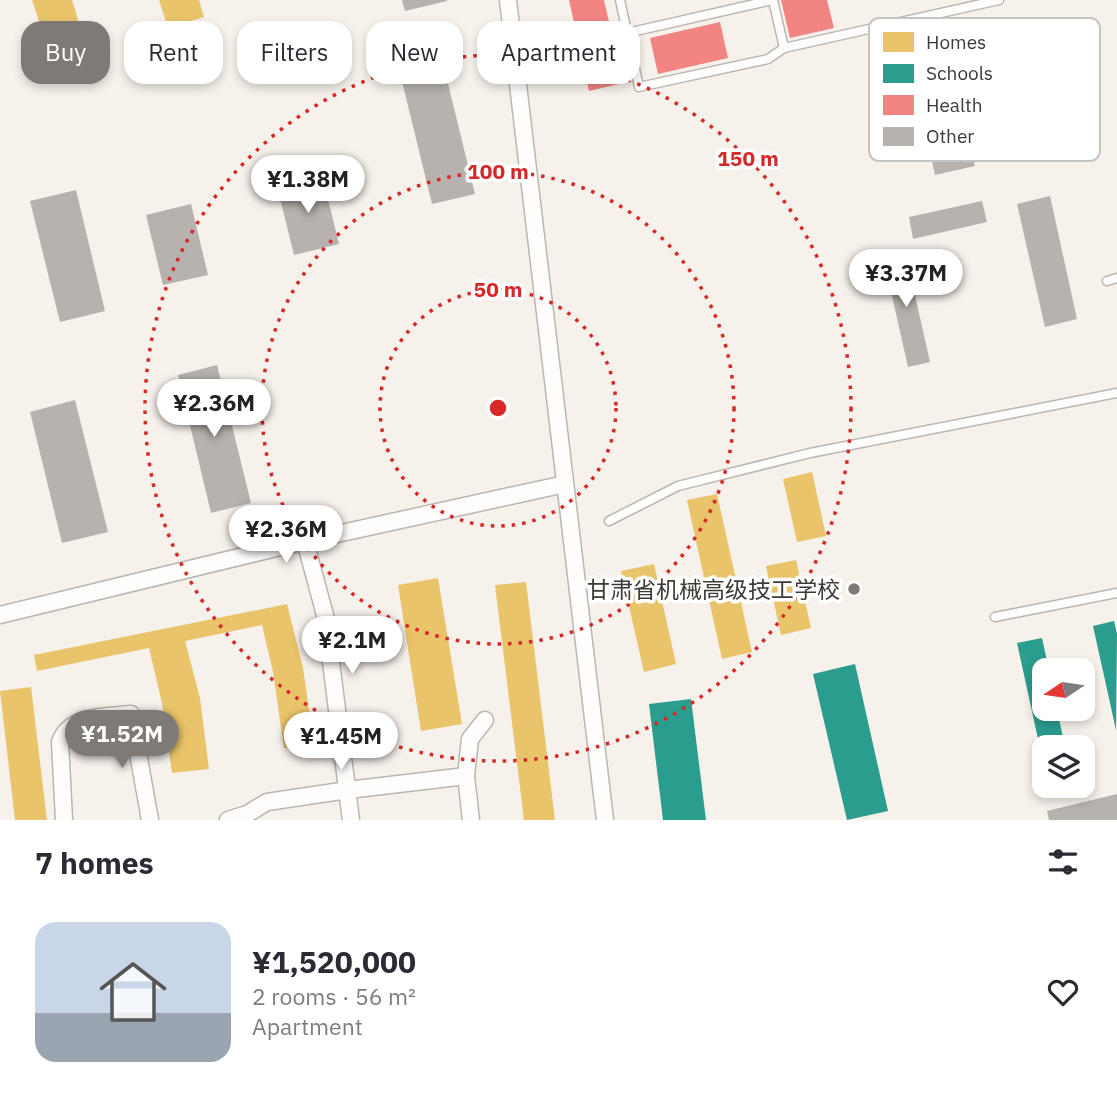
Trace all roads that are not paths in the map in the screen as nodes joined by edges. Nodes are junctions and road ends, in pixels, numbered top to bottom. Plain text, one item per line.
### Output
1 (508, 0) edge
2 (620, 0) edge
3 (773, 0) edge
4 (999, 0) edge
5 (918, 18) edge
6 (624, 21) edge
7 (869, 29) edge
8 (640, 30) edge
9 (784, 48) junction
10 (638, 84) edge
11 (1117, 278) edge
12 (1107, 281) dead end
13 (1117, 393) edge
14 (565, 484) junction
15 (609, 521) dead end
16 (305, 541) junction
17 (1117, 593) edge
18 (0, 615) edge
19 (995, 617) dead end
20 (485, 720) dead end
21 (466, 776) junction
22 (348, 790) junction
23 (64, 820) edge
24 (150, 820) edge
25 (228, 820) edge
26 (351, 820) edge
27 (471, 820) edge
28 (605, 820) edge

1 - 14 street
2 - 6 lane
3 - 8 lane
3 - 9 lane
4 - 5 lane
7 - 9 lane
9 - 10 lane
11 - 12 lane
13 - 15 lane
14 - 16 street
14 - 28 street
16 - 18 street
16 - 22 street
17 - 19 lane
20 - 21 street
21 - 22 street
21 - 27 street
22 - 25 street
22 - 26 street
23 - 24 street

